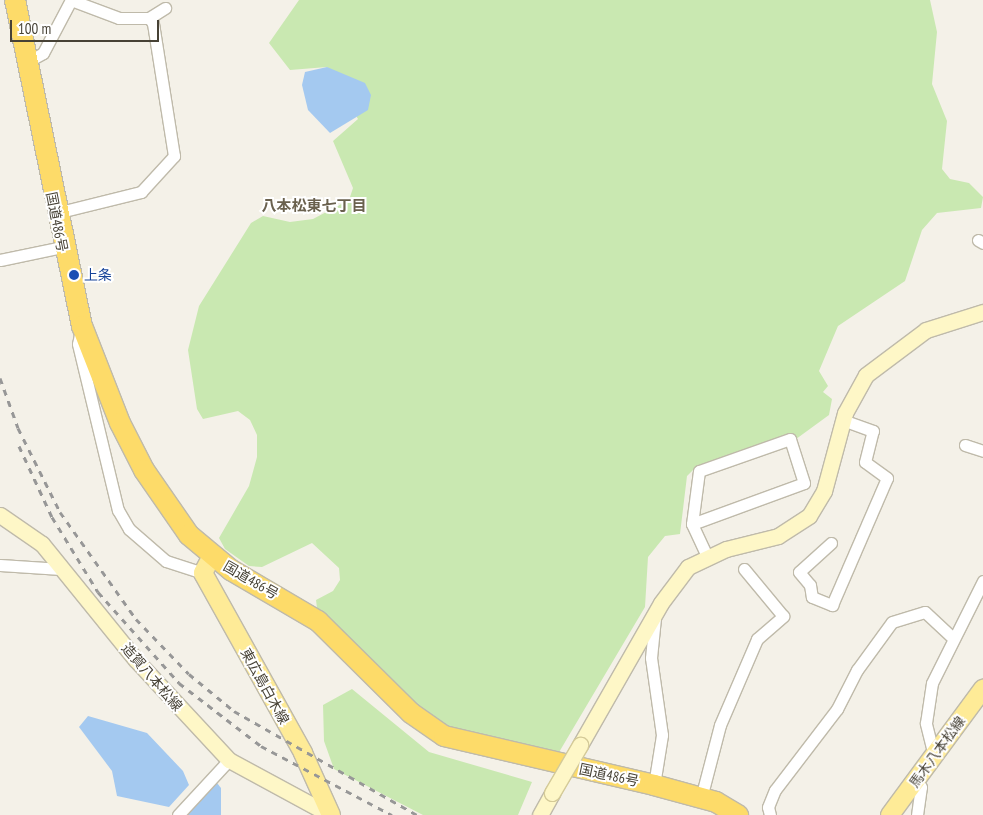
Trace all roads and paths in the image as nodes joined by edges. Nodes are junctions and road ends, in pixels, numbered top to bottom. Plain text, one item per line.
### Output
1 (15, 0) edge
2 (71, 0) edge
3 (165, 8) dead end
4 (149, 18) junction
5 (27, 62) junction
6 (56, 213) junction
7 (62, 247) junction
8 (0, 260) edge
9 (983, 312) edge
10 (82, 326) junction
11 (843, 420) junction
12 (965, 445) dead end
13 (983, 451) edge
14 (0, 515) edge
15 (692, 524) junction
16 (830, 543) dead end
17 (707, 556) junction
18 (0, 565) edge
19 (208, 565) junction
20 (61, 569) junction
21 (744, 569) dead end
22 (983, 581) edge
23 (655, 614) junction
24 (952, 637) junction
25 (983, 689) edge
26 (934, 756) junction
27 (229, 760) junction
28 (917, 780) junction
29 (654, 784) junction
30 (701, 798) junction
31 (329, 814) edge
32 (178, 815) edge
33 (540, 815) edge
34 (738, 815) edge
35 (770, 815) edge
36 (890, 815) edge
37 (916, 815) edge

1 - 5 highway, 国道486号
2 - 4 street
2 - 5 street
3 - 4 street
4 - 6 street
5 - 6 highway, 国道486号
6 - 7 highway, 国道486号
7 - 8 street
7 - 10 highway, 国道486号
9 - 11 street
10 - 19 highway, 国道486号
10 - 19 street
11 - 16 street
11 - 17 street
12 - 13 street
14 - 20 street, 造賀八本松線
15 - 15 street
15 - 17 street
17 - 23 street
18 - 20 street
19 - 29 highway, 国道486号
19 - 31 main road, 東広島白木線
20 - 27 street, 造賀八本松線
21 - 30 street
22 - 24 street
23 - 29 street
23 - 33 street, bridge
24 - 26 street
24 - 35 street
25 - 26 main road, 馬木八本松線
26 - 28 main road, 馬木八本松線
27 - 31 street, 造賀八本松線
27 - 32 street
28 - 36 main road, 馬木八本松線
28 - 37 street
29 - 30 highway, 国道486号
30 - 34 highway, 国道486号

